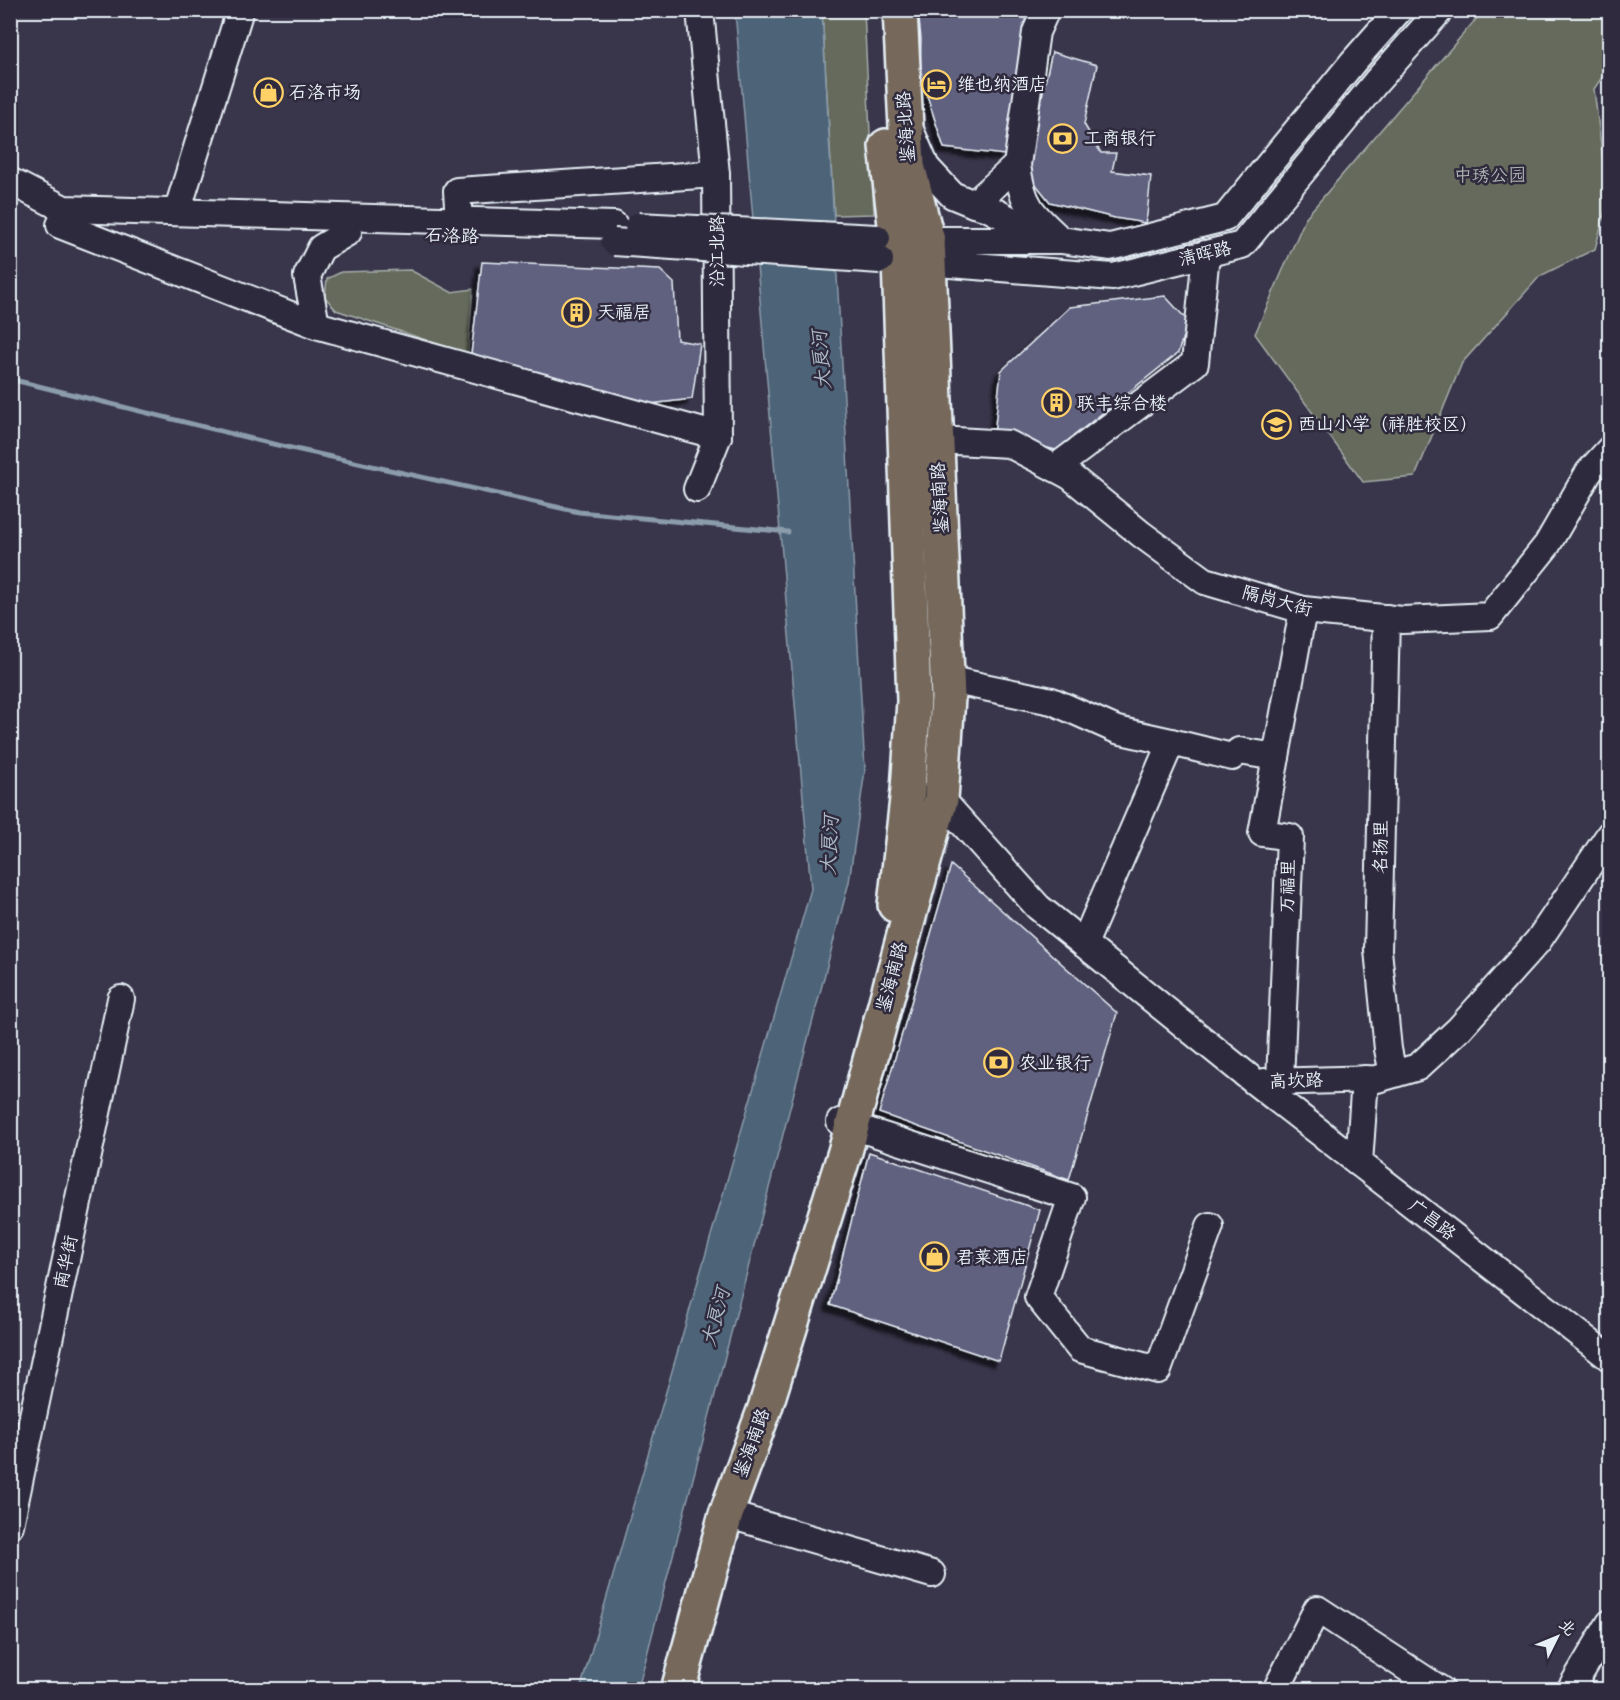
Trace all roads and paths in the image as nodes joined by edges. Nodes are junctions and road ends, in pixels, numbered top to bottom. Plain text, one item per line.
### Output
1 (240, 10) edge
2 (700, 10) edge
3 (879, 10) edge
4 (900, 10) edge
5 (1046, 10) edge
6 (1399, 10) edge
7 (1440, 10) edge
8 (905, 119) junction
9 (1017, 165) junction
10 (716, 174) junction
11 (10, 181) edge
12 (10, 200) edge
13 (974, 204) junction
14 (177, 212) junction
15 (459, 220) junction
16 (60, 225) junction
17 (348, 232) junction
18 (614, 234) junction
19 (1054, 240) junction
20 (902, 250) junction
21 (1206, 254) junction
22 (316, 325) junction
23 (718, 436) junction
24 (938, 440) junction
25 (1610, 449) edge
26 (1055, 468) junction
27 (697, 489) dead end
28 (1303, 610) junction
29 (1386, 618) junction
30 (950, 680) dead end
31 (1171, 742) junction
32 (1276, 757) junction
33 (907, 799) junction
34 (941, 799) junction
35 (1610, 834) edge
36 (1084, 944) junction
37 (121, 999) dead end
38 (1393, 1074) junction
39 (1365, 1079) junction
40 (1268, 1082) junction
41 (846, 1124) junction
42 (1359, 1163) junction
43 (1210, 1226) dead end
44 (1610, 1358) edge
45 (726, 1514) junction
46 (10, 1525) edge
47 (932, 1574) dead end
48 (1610, 1623) edge
49 (666, 1689) edge
50 (678, 1689) edge
51 (1276, 1689) edge
52 (1441, 1689) edge
53 (1570, 1689) edge

1 - 14 street
2 - 10 street, 沿江北路
3 - 20 main road, 鉴海北路
4 - 8 main road, 鉴海北路
5 - 9 street
6 - 19 street, 清晖路
7 - 21 street, 清晖路
8 - 13 street
8 - 20 main road, 鉴海北路
9 - 13 street
9 - 19 street
10 - 15 street
10 - 23 street, 沿江北路
11 - 14 street, 石洛路
12 - 16 street, 石洛路
13 - 19 street
14 - 15 street, 石洛路
15 - 18 street, 石洛路
16 - 17 street, 石洛路
16 - 22 street
17 - 18 street, 石洛路
17 - 22 street
18 - 20 street, 石洛路, bridge
19 - 20 street, 清晖路
20 - 21 street, 清晖路
20 - 24 main road, 鉴海南路
20 - 33 main road, 鉴海南路
21 - 26 street
22 - 23 street
23 - 27 street, 沿江北路
24 - 26 street, 隔岗大街
24 - 34 main road, 鉴海南路
25 - 29 street, 隔岗大街
26 - 28 street, 隔岗大街
28 - 29 street, 隔岗大街
28 - 32 street, 万福里
29 - 38 street, 名扬里
30 - 31 street
31 - 32 street
31 - 36 street
32 - 40 street, 万福里
33 - 34 street
33 - 41 main road, 鉴海南路
34 - 36 street, 高坎路
34 - 41 main road, 鉴海南路
35 - 38 street, 高坎路
36 - 40 street, 高坎路
37 - 46 street, 南华街
38 - 39 street, 高坎路
39 - 40 street, 高坎路
39 - 42 street
40 - 42 street, 广昌路
41 - 43 street
41 - 45 main road, 鉴海南路
41 - 49 main road, 鉴海南路
42 - 44 street, 广昌路
45 - 47 street
45 - 50 main road, 鉴海南路
48 - 53 street
51 - 52 street

